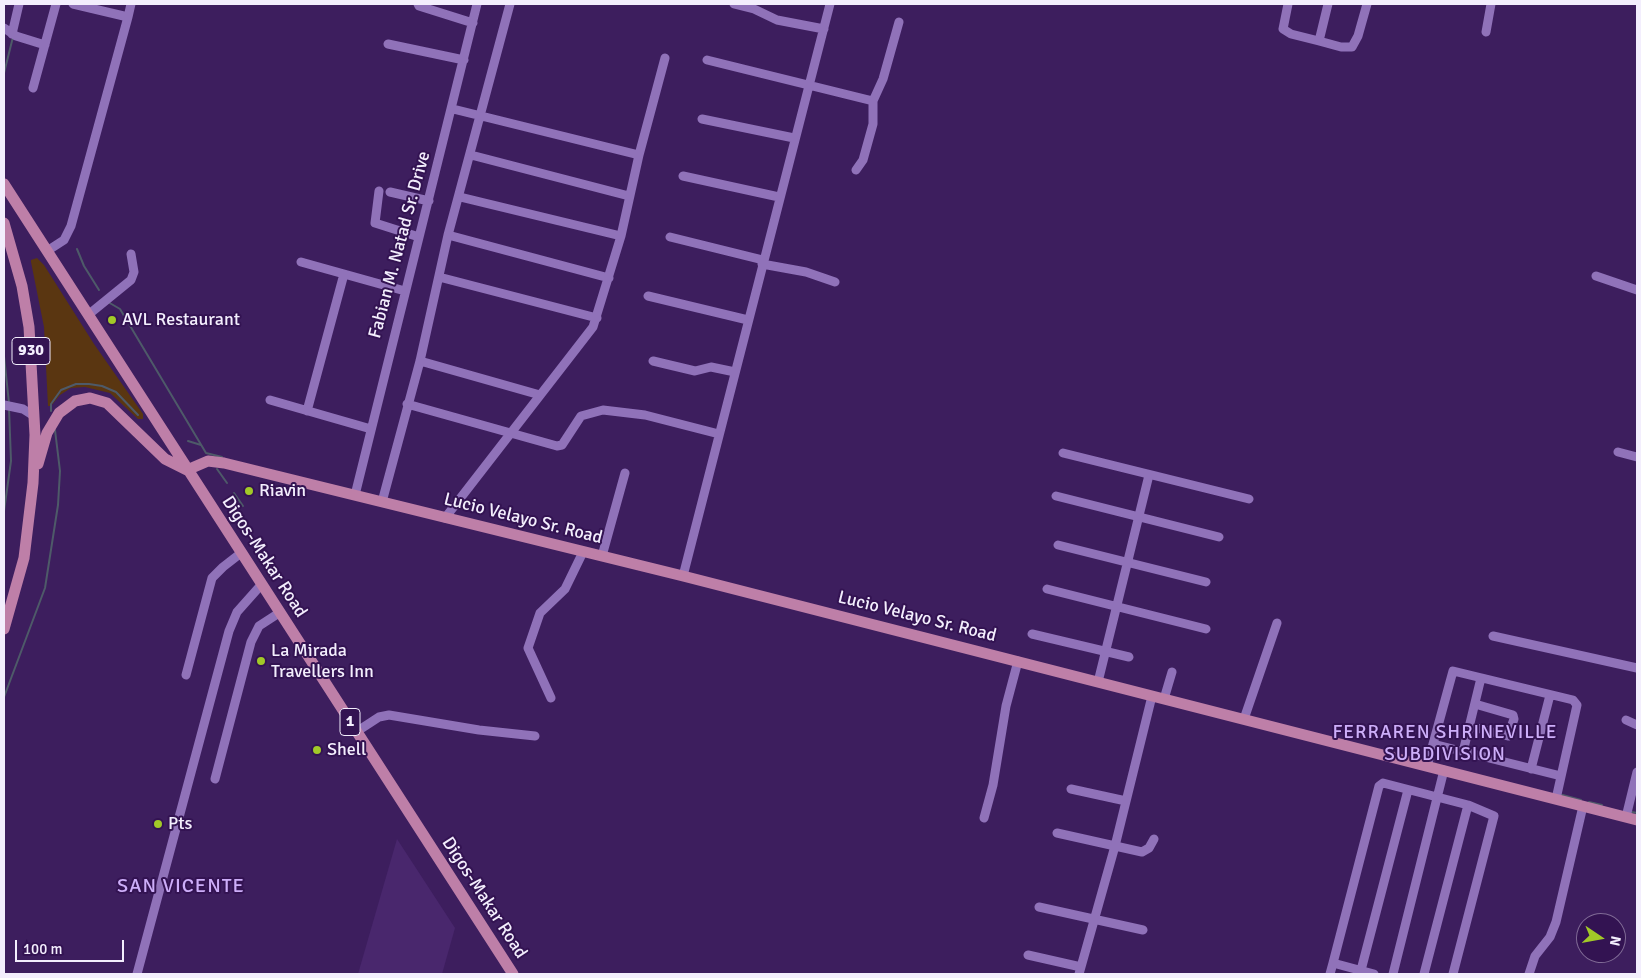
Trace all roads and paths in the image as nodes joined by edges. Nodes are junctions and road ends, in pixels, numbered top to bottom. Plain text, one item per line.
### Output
1 (19, 4) edge
2 (56, 4) edge
3 (73, 4) edge
4 (131, 4) edge
5 (418, 4) edge
6 (477, 4) edge
7 (510, 4) edge
8 (734, 4) edge
9 (830, 4) edge
10 (1288, 4) edge
11 (1328, 4) edge
12 (1367, 4) edge
13 (1491, 4) edge
14 (128, 17) junction
15 (899, 22) dead end
16 (473, 23) junction
17 (4, 28) edge
18 (824, 29) junction
19 (1486, 32) dead end
20 (12, 34) junction
21 (1319, 41) junction
22 (388, 44) dead end
23 (45, 45) junction
24 (665, 58) dead end
25 (464, 60) junction
26 (708, 60) dead end
27 (808, 84) junction
28 (33, 88) dead end
29 (873, 101) junction
30 (453, 108) junction
31 (480, 116) junction
32 (702, 119) dead end
33 (794, 138) junction
34 (471, 155) junction
35 (639, 155) junction
36 (856, 170) dead end
37 (683, 176) dead end
38 (4, 184) edge
39 (379, 191) dead end
40 (390, 192) dead end
41 (629, 196) junction
42 (460, 197) junction
43 (779, 197) junction
44 (429, 201) junction
45 (4, 223) edge
46 (448, 235) junction
47 (621, 236) junction
48 (419, 237) junction
49 (670, 237) dead end
50 (47, 252) junction
51 (131, 254) dead end
52 (300, 262) dead end
53 (763, 262) junction
54 (344, 274) junction
55 (1596, 276) dead end
56 (439, 277) junction
57 (609, 278) junction
58 (836, 282) dead end
59 (1637, 290) edge
60 (405, 291) junction
61 (648, 296) dead end
62 (88, 315) junction
63 (596, 318) junction
64 (748, 320) junction
65 (420, 361) junction
66 (653, 361) dead end
67 (735, 372) junction
68 (540, 395) junction
69 (270, 400) dead end
70 (407, 404) junction
71 (8, 406) edge
72 (307, 412) junction
73 (34, 416) junction
74 (371, 429) junction
75 (512, 432) junction
76 (719, 434) junction
77 (1618, 452) dead end
78 (1063, 453) dead end
79 (1637, 457) edge
80 (187, 470) junction
81 (625, 473) dead end
82 (1149, 475) junction
83 (33, 483) junction
84 (355, 495) junction
85 (1056, 496) dead end
86 (1249, 499) dead end
87 (382, 502) junction
88 (445, 518) junction
89 (1138, 518) junction
90 (1219, 537) dead end
91 (1058, 545) dead end
92 (583, 552) junction
93 (241, 553) junction
94 (602, 556) junction
95 (1126, 562) junction
96 (682, 576) junction
97 (1206, 582) dead end
98 (261, 585) junction
99 (1047, 589) dead end
100 (1115, 607) junction
101 (279, 613) junction
102 (1278, 623) dead end
103 (4, 629) edge
104 (1206, 629) dead end
105 (1032, 634) dead end
106 (1493, 636) dead end
107 (1104, 652) junction
108 (1129, 658) dead end
109 (1018, 661) junction
110 (1637, 668) edge
111 (1172, 672) dead end
112 (186, 676) dead end
113 (1481, 678) junction
114 (1098, 682) junction
115 (1550, 695) junction
116 (1152, 696) junction
117 (551, 698) dead end
118 (1164, 699) junction
119 (1475, 704) junction
120 (1244, 719) junction
121 (1626, 720) dead end
122 (1637, 725) edge
123 (1470, 726) junction
124 (356, 732) junction
125 (535, 736) dead end
126 (1433, 744) junction
127 (1463, 752) junction
128 (1427, 766) junction
129 (1531, 769) junction
130 (1444, 770) junction
131 (1637, 772) edge
132 (1561, 776) junction
133 (215, 780) dead end
134 (1071, 789) dead end
135 (1408, 790) junction
136 (1437, 797) junction
137 (1556, 799) junction
138 (1126, 800) junction
139 (1468, 805) junction
140 (1583, 806) junction
141 (984, 818) dead end
142 (1631, 818) edge
143 (1057, 833) dead end
144 (1154, 839) dead end
145 (1115, 846) junction
146 (1039, 907) dead end
147 (1094, 919) junction
148 (1143, 930) dead end
149 (1028, 955) dead end
150 (1333, 963) junction
151 (1080, 970) edge
152 (1361, 973) edge
153 (137, 974) edge
154 (513, 974) edge
155 (1330, 974) edge
156 (1374, 974) edge
157 (1392, 974) edge
158 (1424, 974) edge
159 (1453, 974) edge
160 (1529, 974) edge

1 - 20 street
2 - 23 street
3 - 14 street
4 - 14 street
5 - 16 street
6 - 16 street, Fabian M. Natad Sr. Drive
7 - 31 street
8 - 18 street
9 - 18 street
10 - 21 street
11 - 21 street
12 - 21 street
13 - 19 street
14 - 50 street
15 - 29 street
16 - 25 street, Fabian M. Natad Sr. Drive
17 - 20 street
18 - 27 street
20 - 23 street
22 - 25 street
23 - 28 street
24 - 35 street
25 - 30 street, Fabian M. Natad Sr. Drive
26 - 27 street
27 - 29 street
27 - 33 street
29 - 36 street
30 - 31 street
30 - 44 street, Fabian M. Natad Sr. Drive
31 - 34 street
31 - 35 street
32 - 33 street
33 - 43 street
34 - 41 street
34 - 42 street
35 - 41 street
37 - 43 street
38 - 50 main road, Digos-Makar Road / 1
39 - 48 street
40 - 44 street
41 - 47 street
42 - 46 street
42 - 47 street
43 - 53 street
44 - 48 street, Fabian M. Natad Sr. Drive
45 - 73 main road, 930
46 - 56 street
46 - 57 street
47 - 57 street
48 - 60 street, Fabian M. Natad Sr. Drive
49 - 53 street
50 - 62 main road, Digos-Makar Road / 1
51 - 62 street
52 - 54 street
53 - 58 street
53 - 64 street
54 - 60 street
54 - 72 street
55 - 59 street
56 - 63 street
56 - 65 street
57 - 63 street
60 - 74 street, Fabian M. Natad Sr. Drive
61 - 64 street
62 - 80 main road, Digos-Makar Road / 1
63 - 68 street
64 - 67 street
65 - 68 street
65 - 70 street
66 - 67 street
67 - 76 street
68 - 75 street
69 - 72 street
70 - 75 street
70 - 87 street
71 - 73 street
72 - 74 street
73 - 83 main road, 930
74 - 84 street, Fabian M. Natad Sr. Drive
75 - 76 street
75 - 88 street
76 - 96 street
77 - 79 street
78 - 82 street
80 - 83 main road, 930
80 - 84 main road, Lucio Velayo Sr. Road
80 - 93 main road, Digos-Makar Road / 1
81 - 94 street
82 - 86 street
82 - 89 street
83 - 103 main road, 930
84 - 87 main road, Lucio Velayo Sr. Road
85 - 89 street
87 - 88 main road, Lucio Velayo Sr. Road
88 - 92 main road, Lucio Velayo Sr. Road
89 - 90 street
89 - 95 street
91 - 95 street
92 - 94 main road, Lucio Velayo Sr. Road
92 - 117 street
93 - 98 main road, Digos-Makar Road / 1
93 - 112 street
94 - 96 main road, Lucio Velayo Sr. Road
95 - 97 street
95 - 100 street
96 - 109 main road, Lucio Velayo Sr. Road
98 - 101 main road, Digos-Makar Road / 1
98 - 153 street
99 - 100 street
100 - 104 street
100 - 107 street
101 - 124 main road, Digos-Makar Road / 1
101 - 133 street
102 - 120 street
105 - 107 street
106 - 110 street
107 - 108 street
107 - 114 street
109 - 114 main road, Lucio Velayo Sr. Road
109 - 141 street
111 - 118 street
113 - 115 street
113 - 119 street
113 - 126 street
114 - 116 main road, Lucio Velayo Sr. Road
115 - 129 street
115 - 132 street
116 - 118 main road, Lucio Velayo Sr. Road
116 - 138 street
118 - 120 main road, Lucio Velayo Sr. Road
119 - 123 street
119 - 123 street
120 - 128 main road, Lucio Velayo Sr. Road
121 - 122 street
123 - 127 street
124 - 125 street
124 - 154 main road, Digos-Makar Road / 1
126 - 127 street
126 - 128 street
127 - 129 street
128 - 130 main road, Lucio Velayo Sr. Road
129 - 132 street
130 - 136 street
130 - 137 main road, Lucio Velayo Sr. Road
131 - 142 street
132 - 137 street
134 - 138 street
135 - 136 street
135 - 150 street
135 - 152 street
136 - 139 street
136 - 157 street
137 - 140 main road, Lucio Velayo Sr. Road
138 - 145 street
139 - 158 street
139 - 159 street
140 - 142 main road, Lucio Velayo Sr. Road
140 - 160 street
143 - 145 street
144 - 145 street
145 - 147 street
146 - 147 street
147 - 148 street
147 - 151 street
149 - 151 street
150 - 152 street
150 - 155 street
152 - 156 street

